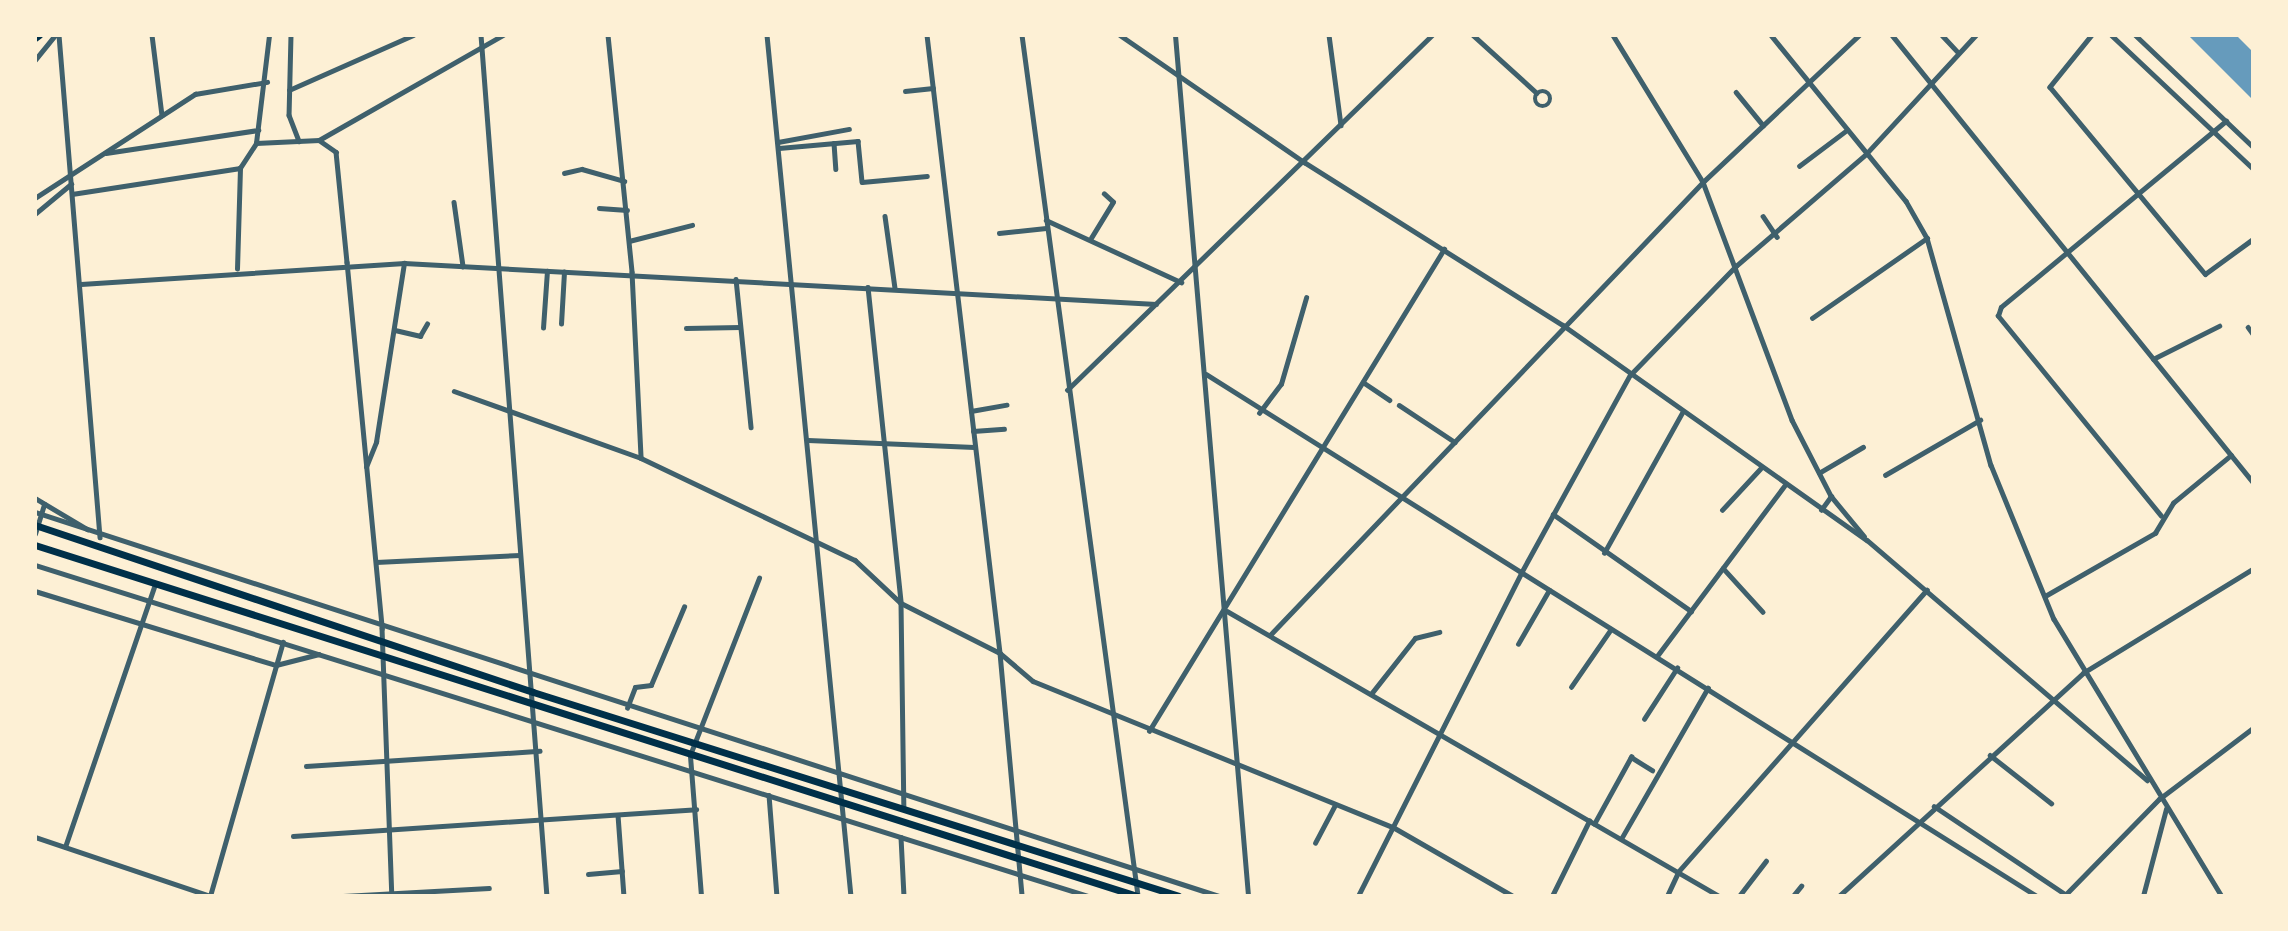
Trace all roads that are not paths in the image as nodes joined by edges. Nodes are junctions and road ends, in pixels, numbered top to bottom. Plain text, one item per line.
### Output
1 (57, 35) edge
2 (152, 35) edge
3 (269, 35) edge
4 (290, 35) edge
5 (413, 35) edge
6 (481, 35) edge
7 (503, 35) edge
8 (608, 35) edge
9 (767, 35) edge
10 (927, 35) edge
11 (1022, 35) edge
12 (1120, 35) edge
13 (1175, 35) edge
14 (1329, 35) edge
15 (1432, 35) edge
16 (1473, 35) edge
17 (1613, 35) edge
18 (1771, 35) edge
19 (1858, 35) edge
20 (1892, 35) edge
21 (1942, 35) edge
22 (1976, 35) edge
23 (2092, 35) edge
24 (2111, 35) edge
25 (2135, 35) edge
26 (482, 45) junction
27 (1958, 52) junction
28 (35, 60) edge
29 (1178, 74) junction
30 (267, 82) junction
31 (1930, 82) junction
32 (1811, 83) junction
33 (933, 88) junction
34 (289, 90) junction
35 (905, 91) dead end
36 (1736, 92) dead end
37 (1537, 93) dead end
38 (162, 115) junction
39 (2226, 121) junction
40 (1763, 125) junction
41 (1341, 126) junction
42 (849, 129) dead end
43 (258, 130) junction
44 (1847, 130) junction
45 (2214, 132) junction
46 (319, 140) junction
47 (299, 141) junction
48 (256, 142) junction
49 (778, 142) junction
50 (834, 143) junction
51 (2253, 147) edge
52 (779, 148) junction
53 (105, 153) junction
54 (1866, 154) junction
55 (1304, 162) junction
56 (1799, 166) dead end
57 (240, 168) junction
58 (836, 169) dead end
59 (2253, 169) edge
60 (70, 170) junction
61 (564, 173) dead end
62 (927, 176) dead end
63 (624, 181) junction
64 (1703, 182) junction
65 (71, 184) junction
66 (72, 194) junction
67 (1104, 194) dead end
68 (2138, 196) junction
69 (35, 198) edge
70 (454, 202) dead end
71 (599, 208) dead end
72 (627, 210) junction
73 (35, 214) edge
74 (885, 216) dead end
75 (1763, 216) dead end
76 (1046, 220) junction
77 (692, 225) dead end
78 (1046, 228) junction
79 (999, 233) dead end
80 (1777, 237) junction
81 (1091, 238) junction
82 (1927, 238) junction
83 (2253, 239) edge
84 (629, 241) junction
85 (1444, 249) junction
86 (2067, 257) junction
87 (347, 262) junction
88 (404, 262) junction
89 (463, 266) junction
90 (1736, 266) junction
91 (1196, 268) junction
92 (503, 269) junction
93 (237, 270) junction
94 (547, 271) junction
95 (564, 272) junction
96 (632, 272) junction
97 (736, 279) junction
98 (792, 282) junction
99 (1181, 282) junction
100 (81, 284) junction
101 (868, 287) junction
102 (895, 288) junction
103 (956, 292) junction
104 (1056, 298) junction
105 (1306, 298) dead end
106 (1157, 304) junction
107 (1812, 318) dead end
108 (427, 324) dead end
109 (561, 324) dead end
110 (1563, 325) junction
111 (2219, 326) dead end
112 (740, 327) junction
113 (2248, 327) dead end
114 (543, 328) dead end
115 (686, 328) dead end
116 (394, 330) junction
117 (2253, 334) edge
118 (2153, 359) junction
119 (1206, 374) junction
120 (1630, 375) junction
121 (1363, 382) junction
122 (454, 391) dead end
123 (1067, 391) junction
124 (1390, 400) dead end
125 (1006, 405) dead end
126 (1399, 405) dead end
127 (971, 411) junction
128 (1682, 412) junction
129 (1259, 413) junction
130 (512, 415) junction
131 (1980, 420) junction
132 (751, 427) dead end
133 (1004, 429) dead end
134 (974, 430) junction
135 (808, 440) junction
136 (1455, 442) junction
137 (886, 444) junction
138 (974, 447) junction
139 (1863, 447) dead end
140 (1320, 450) junction
141 (2231, 455) junction
142 (641, 458) junction
143 (1760, 469) junction
144 (364, 471) junction
145 (1819, 472) junction
146 (1885, 475) dead end
147 (2253, 482) edge
148 (1784, 486) junction
149 (1831, 496) junction
150 (35, 498) edge
151 (1402, 500) junction
152 (44, 504) junction
153 (1722, 510) dead end
154 (1821, 510) junction
155 (35, 512) edge
156 (41, 514) junction
157 (1553, 514) junction
158 (2161, 516) junction
159 (36, 528) edge
160 (100, 537) junction
161 (1867, 540) junction
162 (818, 543) junction
163 (35, 545) edge
164 (1604, 553) junction
165 (520, 555) junction
166 (376, 562) junction
167 (35, 565) edge
168 (1723, 568) junction
169 (2253, 569) edge
170 (1521, 573) junction
171 (760, 578) dead end
172 (155, 584) junction
173 (1549, 590) junction
174 (1927, 590) junction
175 (35, 591) edge
176 (2045, 596) junction
177 (149, 600) junction
178 (1226, 600) junction
179 (901, 603) junction
180 (684, 607) dead end
181 (1227, 611) junction
182 (1690, 611) junction
183 (1763, 612) dead end
184 (141, 622) junction
185 (382, 628) junction
186 (1611, 629) junction
187 (1439, 632) dead end
188 (1270, 635) junction
189 (380, 640) junction
190 (283, 642) junction
191 (1518, 644) dead end
192 (321, 653) junction
193 (1000, 653) junction
194 (379, 655) junction
195 (1657, 656) junction
196 (276, 665) junction
197 (1677, 668) junction
198 (379, 673) junction
199 (2084, 673) junction
200 (530, 676) junction
201 (1571, 687) dead end
202 (1708, 688) junction
203 (533, 692) junction
204 (1371, 694) junction
205 (2048, 702) junction
206 (534, 705) junction
207 (627, 708) junction
208 (1110, 716) junction
209 (1644, 719) dead end
210 (538, 723) junction
211 (2253, 728) edge
212 (698, 730) junction
213 (1149, 732) junction
214 (1440, 734) junction
215 (1795, 740) junction
216 (695, 741) junction
217 (540, 751) junction
218 (690, 755) junction
219 (1990, 755) junction
220 (382, 761) junction
221 (306, 766) dead end
222 (1239, 767) junction
223 (692, 770) junction
224 (1652, 770) dead end
225 (841, 775) junction
226 (2147, 780) junction
227 (843, 789) junction
228 (903, 794) junction
229 (769, 795) junction
230 (2159, 799) junction
231 (843, 801) junction
232 (2051, 803) dead end
233 (1335, 805) junction
234 (1934, 806) junction
235 (696, 809) junction
236 (904, 809) junction
237 (2166, 809) junction
238 (618, 814) junction
239 (1920, 818) junction
240 (845, 819) junction
241 (544, 820) junction
242 (1591, 822) junction
243 (1393, 827) junction
244 (387, 828) junction
245 (1018, 830) junction
246 (35, 836) edge
247 (293, 836) dead end
248 (901, 837) junction
249 (1620, 839) junction
250 (1315, 843) dead end
251 (1019, 846) junction
252 (65, 847) junction
253 (1021, 858) junction
254 (1766, 861) dead end
255 (1131, 868) junction
256 (622, 871) junction
257 (1678, 872) junction
258 (588, 874) dead end
259 (1022, 875) junction
260 (1135, 883) junction
261 (1801, 886) dead end
262 (489, 888) dead end
263 (392, 894) edge
264 (2066, 895) edge
265 (210, 896) edge
266 (343, 896) edge
267 (547, 896) edge
268 (624, 896) edge
269 (701, 896) edge
270 (777, 896) edge
271 (851, 896) edge
272 (904, 896) edge
273 (1022, 896) edge
274 (1088, 896) edge
275 (1137, 896) edge
276 (1179, 896) edge
277 (1219, 896) edge
278 (1248, 896) edge
279 (1358, 896) edge
280 (1513, 896) edge
281 (1552, 896) edge
282 (1667, 896) edge
283 (1719, 896) edge
284 (1739, 896) edge
285 (1793, 896) edge
286 (1839, 896) edge
287 (2037, 896) edge
288 (2143, 896) edge
289 (2222, 896) edge

1 - 28 street
1 - 60 street
2 - 38 street
3 - 30 street
4 - 34 street
5 - 34 street
6 - 26 street
7 - 26 street
8 - 63 street
9 - 49 street
10 - 33 street
11 - 76 street
12 - 29 street
13 - 29 street
14 - 41 street
15 - 41 street
16 - 37 street
17 - 64 street
18 - 32 street
19 - 32 street
20 - 31 street
21 - 27 street
22 - 27 street
23 - 68 street
24 - 45 street
25 - 39 street
26 - 46 street
26 - 92 street
27 - 31 street
29 - 55 street
29 - 91 street
30 - 38 street
30 - 43 street
31 - 54 street
31 - 86 street
32 - 40 street
32 - 44 street
33 - 35 street
33 - 103 street
34 - 47 street
36 - 40 street
38 - 53 street
39 - 45 street
39 - 51 street
40 - 64 street
41 - 55 street
42 - 49 street
43 - 48 street
43 - 53 street
44 - 54 street
44 - 56 street
45 - 59 street
45 - 68 street
46 - 47 street
46 - 87 street
47 - 48 street
48 - 57 street
49 - 52 street
50 - 52 street
50 - 58 street
50 - 62 street
52 - 98 street
53 - 60 street
54 - 80 street
54 - 82 street
55 - 85 street
55 - 91 street
57 - 66 street
57 - 93 street
60 - 65 street
60 - 69 street
61 - 63 street
63 - 72 street
64 - 90 street
64 - 110 street
65 - 66 street
65 - 73 street
66 - 100 street
67 - 81 street
68 - 83 street
68 - 86 street
70 - 89 street
71 - 72 street
72 - 84 street
74 - 102 street
75 - 80 street
76 - 78 street
76 - 81 street
77 - 84 street
78 - 79 street
78 - 104 street
80 - 90 street
81 - 99 street
82 - 107 street
82 - 131 street
84 - 96 street
85 - 110 street
85 - 121 street
86 - 118 street
86 - 158 street
87 - 88 street
87 - 93 street
87 - 144 street
88 - 89 street
88 - 116 street
89 - 92 street
90 - 120 street
90 - 145 street
91 - 99 street
91 - 119 street
92 - 94 street
92 - 130 street
93 - 100 street
94 - 95 street
94 - 114 street
95 - 96 street
95 - 109 street
96 - 97 street
96 - 142 street
97 - 98 street
97 - 112 street
98 - 101 street
98 - 135 street
99 - 106 street
100 - 160 street
101 - 102 street
101 - 137 street
102 - 103 street
103 - 104 street
103 - 127 street
104 - 106 street
104 - 123 street
105 - 129 street
106 - 123 street
108 - 116 street
110 - 120 street
110 - 136 street
111 - 118 street
112 - 115 street
112 - 132 street
113 - 117 street
116 - 144 street
118 - 141 street
119 - 129 street
119 - 178 street
120 - 128 street
120 - 157 street
121 - 124 street
121 - 140 street
122 - 130 street
123 - 208 street
125 - 127 street
126 - 136 street
127 - 134 street
128 - 143 street
128 - 164 street
129 - 140 street
130 - 142 street
130 - 165 street
131 - 146 street
131 - 176 street
133 - 134 street
134 - 138 street
135 - 137 street
135 - 162 street
136 - 151 street
137 - 138 street
137 - 179 street
138 - 193 street
139 - 145 street
140 - 151 street
140 - 178 street
141 - 147 street
141 - 158 street
142 - 162 street
143 - 148 street
143 - 153 street
144 - 166 street
145 - 149 street
148 - 154 street
148 - 168 street
149 - 154 street
149 - 161 street
150 - 152 street
151 - 170 street
151 - 188 street
152 - 156 street
152 - 160 street
154 - 161 street
155 - 156 street
156 - 159 street
156 - 160 street
157 - 164 street
157 - 170 street
158 - 176 street
159 - 189 highway
160 - 185 street
161 - 174 street
162 - 179 street
162 - 225 street
163 - 172 highway
164 - 182 street
165 - 166 street
165 - 200 street
166 - 185 street
167 - 177 street
168 - 182 street
168 - 183 street
169 - 199 street
170 - 173 street
170 - 214 street
171 - 212 street
172 - 177 street
172 - 194 highway
173 - 186 street
173 - 191 street
174 - 205 street
174 - 215 street
175 - 184 street
176 - 199 street
177 - 184 street
177 - 190 street
178 - 181 street
178 - 213 street
179 - 193 street
179 - 228 street
180 - 207 street
181 - 188 street
181 - 222 street
182 - 195 street
184 - 196 street
184 - 252 street
185 - 189 street
185 - 200 street
186 - 195 street
186 - 201 street
187 - 204 street
188 - 204 street
189 - 194 street
189 - 203 highway
190 - 192 street
190 - 196 street
192 - 196 street
192 - 198 street
193 - 208 street
193 - 245 street
194 - 198 street
194 - 206 highway
195 - 197 street
196 - 265 street
197 - 202 street
197 - 209 street
198 - 210 street
198 - 220 street
199 - 205 street
199 - 226 street
200 - 203 street
200 - 207 street
202 - 215 street
202 - 249 street
203 - 206 street
203 - 216 highway
204 - 214 street
205 - 219 street
205 - 226 street
206 - 210 street
206 - 218 highway
207 - 212 street
208 - 213 street
208 - 255 street
210 - 217 street
210 - 223 street
211 - 230 street
212 - 216 street
212 - 225 street
213 - 222 street
214 - 242 street
214 - 243 street
215 - 239 street
215 - 257 street
216 - 218 street
216 - 227 highway
217 - 220 street
217 - 241 street
218 - 223 street
218 - 231 highway
219 - 232 street
219 - 234 street
220 - 221 street
220 - 244 street
222 - 233 street
222 - 278 street
223 - 229 street
223 - 235 street
224 - 242 street
225 - 227 street
225 - 228 street
226 - 230 street
227 - 231 street
227 - 236 highway
228 - 236 street
228 - 245 street
229 - 240 street
229 - 270 street
230 - 237 street
230 - 264 street
231 - 240 street
231 - 253 highway
233 - 243 street
233 - 250 street
234 - 239 street
234 - 264 street
235 - 238 street
235 - 269 street
236 - 251 highway
237 - 288 street
237 - 289 street
238 - 241 street
238 - 256 street
239 - 286 street
239 - 287 street
240 - 248 street
240 - 271 street
241 - 244 street
241 - 267 street
242 - 249 street
242 - 281 street
243 - 279 street
243 - 280 street
244 - 247 street
244 - 263 street
245 - 251 street
245 - 255 street
246 - 252 street
248 - 259 street
248 - 272 street
249 - 257 street
251 - 253 street
251 - 260 highway
252 - 265 street
253 - 259 street
253 - 275 highway
254 - 284 street
255 - 260 street
255 - 277 street
256 - 258 street
256 - 268 street
257 - 282 street
257 - 283 street
259 - 273 street
259 - 274 street
260 - 275 street
260 - 276 highway
261 - 285 street
262 - 263 street
263 - 266 street

